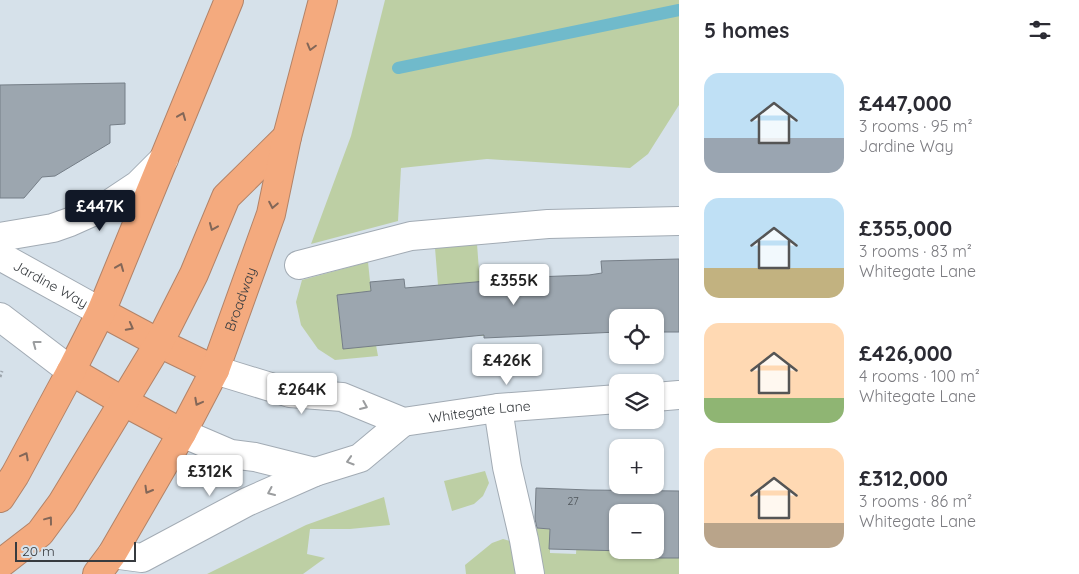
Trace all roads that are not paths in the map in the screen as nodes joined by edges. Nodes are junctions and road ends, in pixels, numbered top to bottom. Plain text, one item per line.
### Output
1 (229, 0) edge
2 (323, 0) edge
3 (287, 136) junction
4 (165, 158) junction
5 (679, 221) edge
6 (0, 238) edge
7 (0, 256) edge
8 (299, 265) dead end
9 (102, 312) junction
10 (0, 316) edge
11 (159, 342) junction
12 (215, 370) junction
13 (71, 371) junction
14 (679, 395) edge
15 (664, 396) edge
16 (609, 400) edge
17 (124, 402) junction
18 (498, 408) junction
19 (403, 422) junction
20 (182, 434) junction
21 (315, 472) junction
22 (0, 498) edge
23 (0, 564) edge
24 (104, 564) edge
25 (530, 574) edge

4 -> 1 highway
2 -> 3 highway, Broadway
3 -> 11 highway
3 -> 12 highway, Broadway
4 - 6 street
9 -> 4 highway
5 - 8 street
7 - 9 street, Jardine Way
9 -> 11 highway
9 - 13 highway
13 -> 10 street
11 - 12 highway
11 - 17 highway
12 -> 19 street
12 -> 20 highway, Broadway
13 - 17 highway
22 -> 13 highway
14 - 15 street
16 - 18 street, Whitegate Lane
17 - 20 highway
23 -> 17 highway
18 - 19 street, Whitegate Lane
18 - 25 street
19 -> 21 street
20 - 21 street
20 -> 24 highway, Broadway
21 -> 24 street

